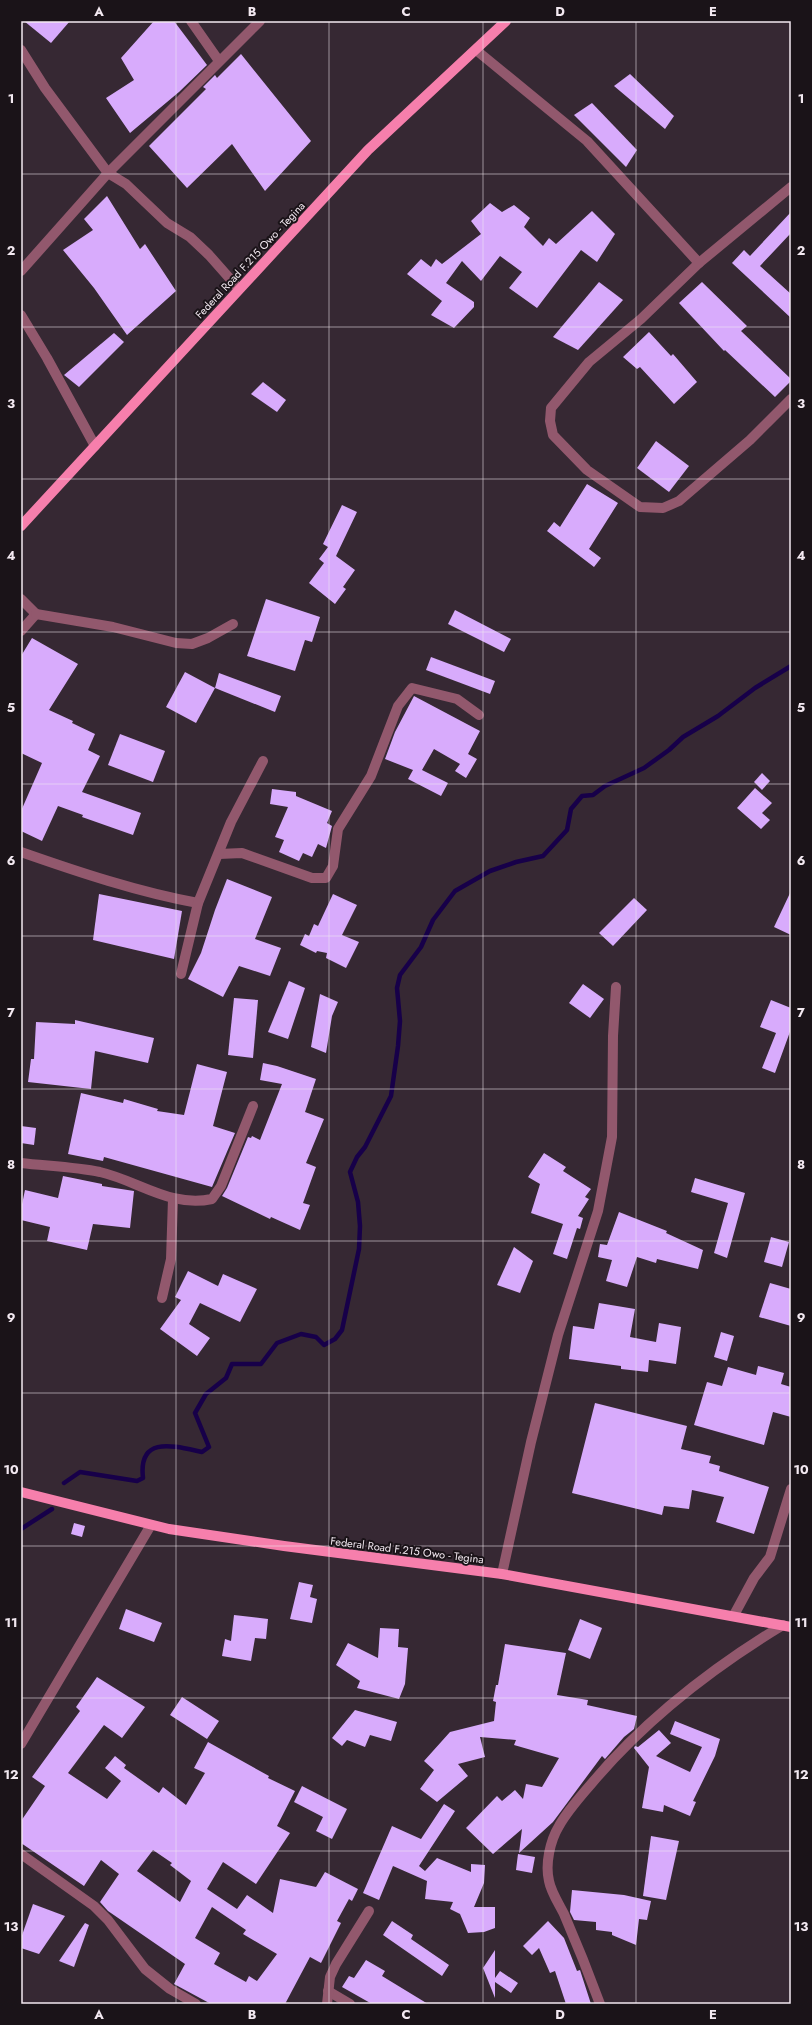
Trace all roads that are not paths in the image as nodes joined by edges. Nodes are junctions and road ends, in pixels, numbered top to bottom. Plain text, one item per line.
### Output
1 (191, 21) edge
2 (260, 21) edge
3 (505, 22) edge
4 (21, 50) edge
5 (476, 50) junction
6 (219, 61) junction
7 (108, 173) junction
8 (791, 187) edge
9 (698, 263) junction
10 (21, 271) edge
11 (239, 289) junction
12 (21, 315) edge
13 (791, 399) edge
14 (95, 446) junction
15 (21, 526) edge
16 (21, 599) edge
17 (36, 614) junction
18 (233, 624) dead end
19 (21, 631) edge
20 (479, 715) dead end
21 (263, 761) dead end
22 (21, 852) edge
23 (219, 854) junction
24 (198, 903) junction
25 (181, 974) dead end
26 (616, 987) dead end
27 (253, 1106) dead end
28 (21, 1163) edge
29 (173, 1199) junction
30 (162, 1298) dead end
31 (791, 1489) edge
32 (21, 1492) edge
33 (150, 1525) junction
34 (502, 1574) junction
35 (734, 1615) junction
36 (787, 1626) edge
37 (21, 1744) edge
38 (21, 1854) edge
39 (369, 1911) dead end
40 (328, 1990) junction
41 (196, 2004) edge
42 (326, 2004) edge
43 (350, 2004) edge
44 (600, 2004) edge

1 - 6 street
2 - 6 street
3 - 5 main road, Federal Road F.215 Owo - Tegina
4 - 7 street
5 - 9 street
5 - 11 main road, Federal Road F.215 Owo - Tegina
6 - 7 street
7 - 10 street
7 - 11 street
8 - 9 street
9 - 13 street
11 - 14 main road, Federal Road F.215 Owo - Tegina
12 - 14 street
14 - 15 main road, Federal Road F.215 Owo - Tegina
16 - 17 street
17 - 18 street
17 - 19 street
20 - 23 street
21 - 23 street
22 - 24 street
23 - 24 street
24 - 25 street
26 - 34 street
27 - 29 street
28 - 29 street
29 - 30 street
31 - 35 street
32 - 33 main road, Federal Road F.215 Owo - Tegina
33 - 34 main road, Federal Road F.215 Owo - Tegina
33 - 37 street
34 - 35 main road, Federal Road F.215 Owo - Tegina
35 - 36 main road, Federal Road F.215 Owo - Tegina
36 - 44 street
38 - 41 street
39 - 40 street
40 - 42 street
40 - 43 street

